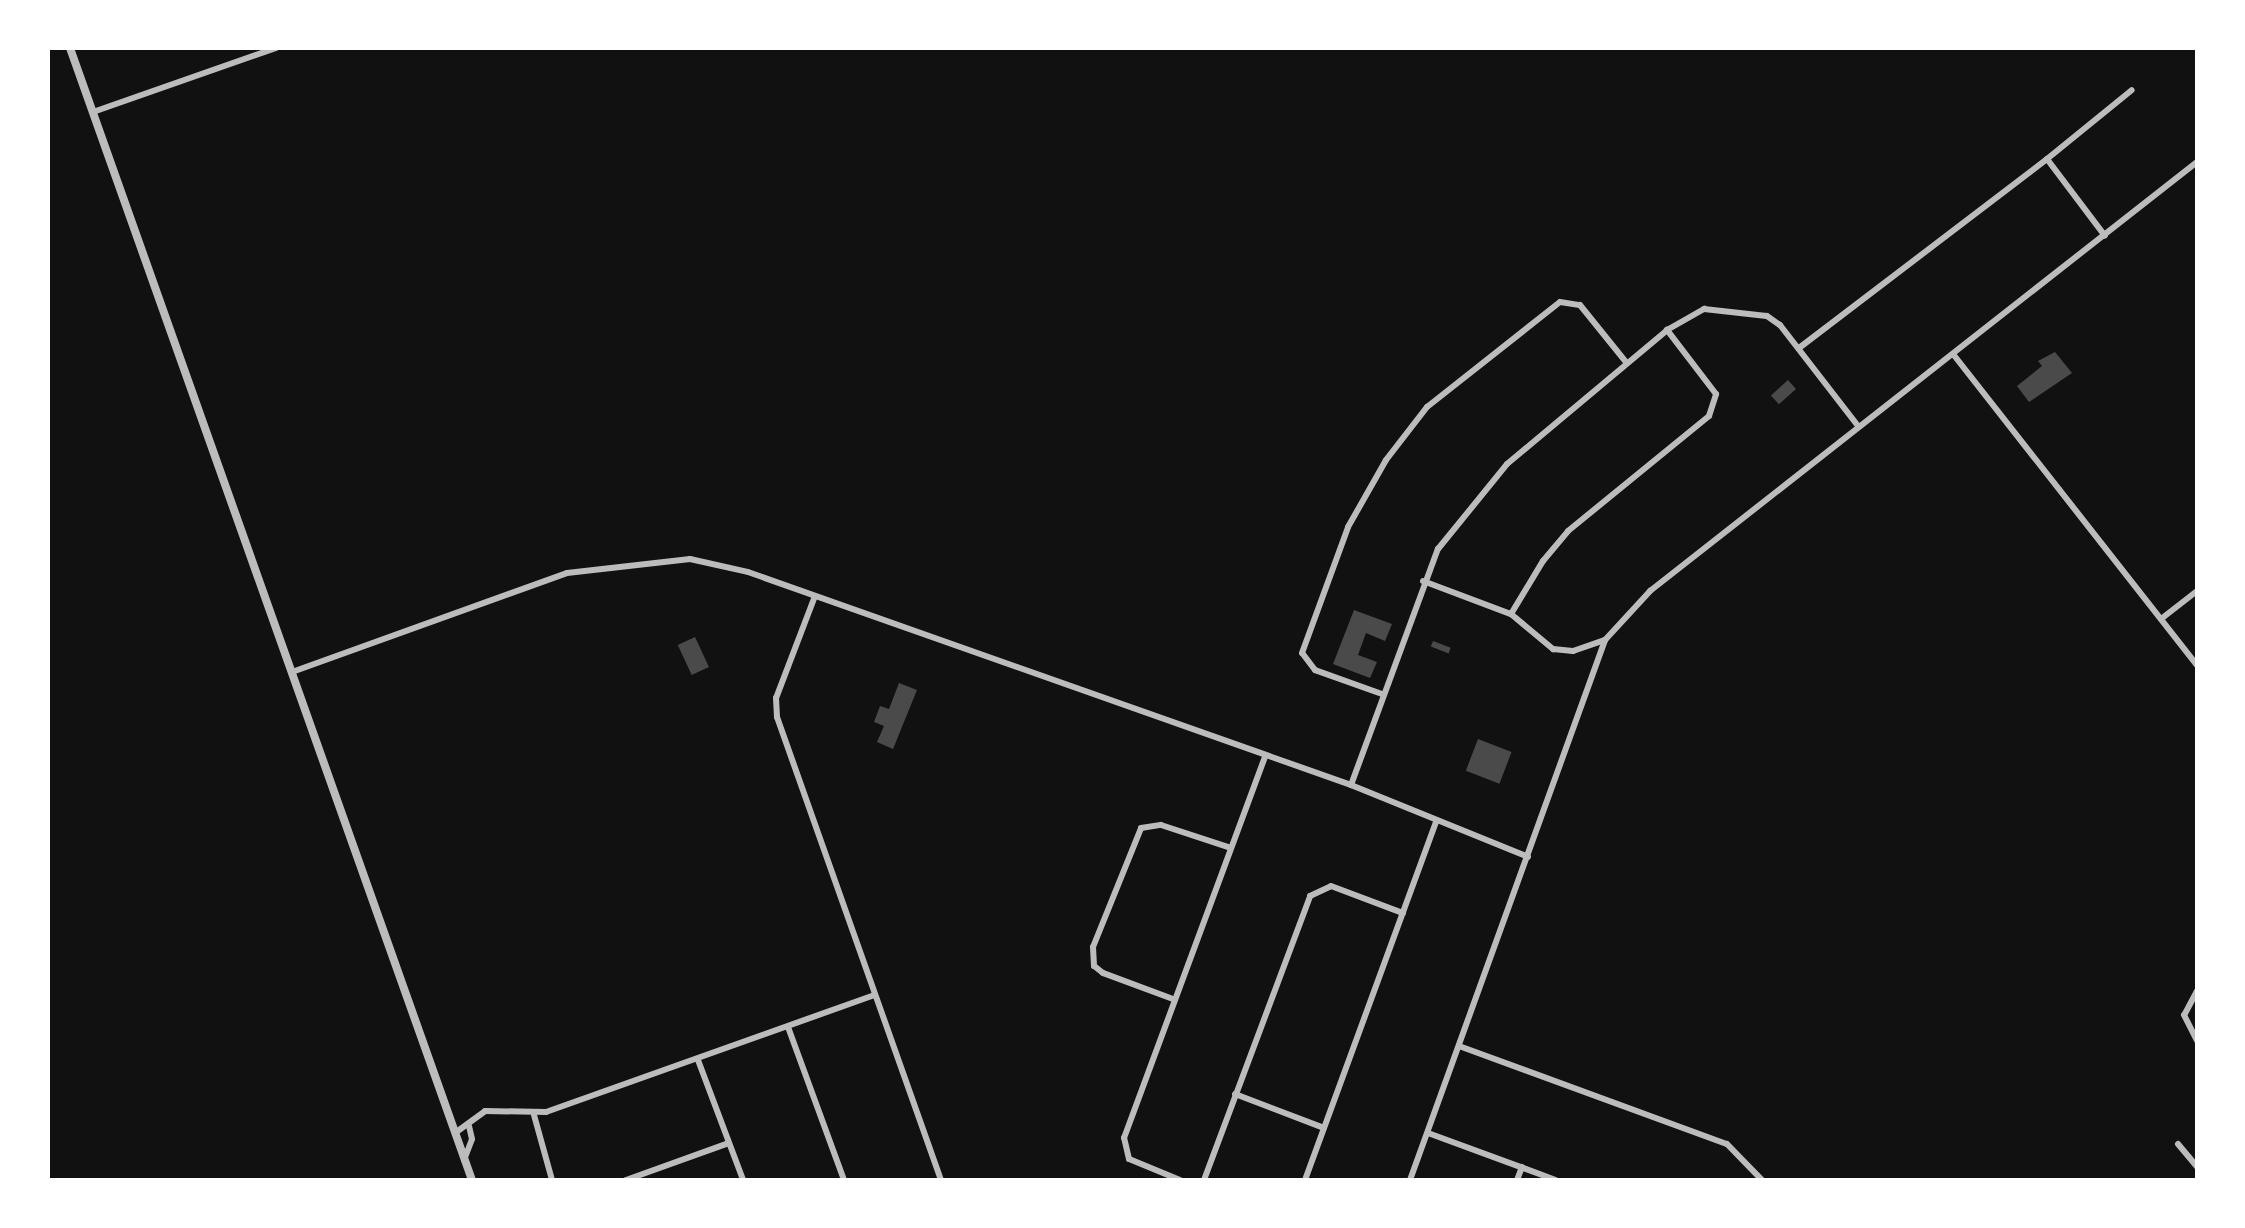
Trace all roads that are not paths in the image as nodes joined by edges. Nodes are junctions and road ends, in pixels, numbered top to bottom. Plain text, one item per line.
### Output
1 (70, 48) edge
2 (276, 48) edge
3 (2132, 90) dead end
4 (93, 112) junction
5 (2047, 159) junction
6 (2197, 162) edge
7 (2105, 236) junction
8 (1667, 330) junction
9 (1799, 348) junction
10 (1953, 354) junction
11 (1626, 362) junction
12 (1858, 426) junction
13 (1423, 581) junction
14 (2197, 591) edge
15 (815, 596) junction
16 (1511, 614) junction
17 (2161, 619) junction
18 (1605, 640) junction
19 (2197, 665) edge
20 (292, 672) junction
21 (1382, 694) junction
22 (1266, 755) junction
23 (1351, 785) junction
24 (1437, 820) junction
25 (1228, 847) junction
26 (1528, 857) junction
27 (1403, 913) junction
28 (2197, 991) edge
29 (874, 995) junction
30 (1173, 999) junction
31 (788, 1027) junction
32 (2197, 1041) edge
33 (1459, 1046) junction
34 (698, 1060) junction
35 (1235, 1094) junction
36 (534, 1115) junction
37 (469, 1126) junction
38 (1324, 1128) junction
39 (455, 1133) junction
40 (1428, 1133) junction
41 (729, 1143) junction
42 (2178, 1144) dead end
43 (464, 1160) junction
44 (1522, 1167) junction
45 (2197, 1167) edge
46 (472, 1180) edge
47 (552, 1180) edge
48 (626, 1180) edge
49 (743, 1180) edge
50 (844, 1180) edge
51 (941, 1180) edge
52 (1180, 1180) edge
53 (1204, 1180) edge
54 (1305, 1180) edge
55 (1410, 1180) edge
56 (1517, 1180) edge
57 (1556, 1180) edge
58 (1762, 1180) edge

1 - 4 street
2 - 4 street
3 - 5 street
4 - 20 street
5 - 7 street
5 - 9 street
6 - 7 street
7 - 10 street
8 - 9 street
8 - 11 street
8 - 16 street
9 - 12 street
10 - 12 street
10 - 17 street
11 - 13 street
11 - 21 street
12 - 18 street
13 - 16 street
13 - 21 street
14 - 17 street
15 - 20 street
15 - 22 street
15 - 29 street
16 - 18 street
17 - 19 street
18 - 26 street
20 - 39 street
21 - 23 street
22 - 23 street
22 - 25 street
23 - 24 street
24 - 26 street
24 - 27 street
25 - 30 street
25 - 30 street
26 - 33 street
27 - 35 street
27 - 38 street
28 - 32 street
29 - 31 street
29 - 51 street
30 - 52 street
31 - 34 street
31 - 50 street
33 - 40 street
33 - 58 street
34 - 36 street
34 - 41 street
35 - 38 street
35 - 53 street
36 - 37 street
36 - 47 street
37 - 39 street
37 - 43 street
38 - 54 street
39 - 43 street
40 - 44 street
40 - 55 street
41 - 48 street
41 - 49 street
42 - 45 street
43 - 46 street
44 - 56 street
44 - 57 street

